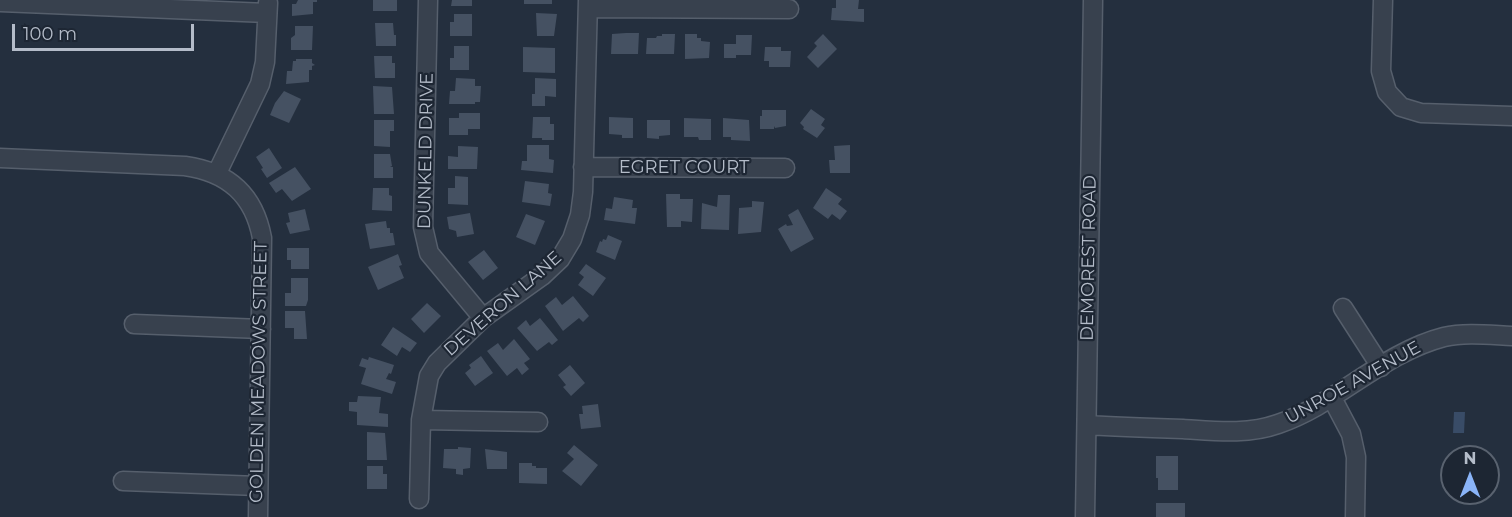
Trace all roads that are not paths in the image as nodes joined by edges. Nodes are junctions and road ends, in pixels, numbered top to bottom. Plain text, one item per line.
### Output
1 (428, 0) edge
2 (1093, 0) edge
3 (1383, 0) edge
4 (0, 2) edge
5 (588, 4) edge
6 (267, 6) edge
7 (789, 9) dead end
8 (1512, 116) edge
9 (0, 158) edge
10 (583, 167) junction
11 (785, 168) dead end
12 (217, 173) junction
13 (1343, 308) dead end
14 (483, 318) junction
15 (134, 324) dead end
16 (261, 329) junction
17 (1512, 336) edge
18 (1381, 367) junction
19 (1332, 398) junction
20 (421, 420) junction
21 (538, 422) dead end
22 (1087, 425) junction
23 (123, 481) dead end
24 (258, 486) junction
25 (419, 499) dead end
26 (258, 517) edge
27 (1085, 517) edge
28 (1355, 517) edge

1 - 14 street, DUNKELD DRIVE
2 - 22 street, DEMOREST ROAD
3 - 8 street
4 - 6 street
5 - 7 street
5 - 10 street, DEVERON LANE
6 - 12 street
9 - 12 street
10 - 11 street, EGRET COURT
10 - 14 street, DEVERON LANE
12 - 16 street, GOLDEN MEADOWS STREET
13 - 18 street
14 - 20 street, DEVERON LANE
15 - 16 street
16 - 24 street, GOLDEN MEADOWS STREET
17 - 18 street, UNROE AVENUE
18 - 19 street, UNROE AVENUE
19 - 22 street, UNROE AVENUE
19 - 28 street
20 - 21 street
20 - 25 street, DEVERON LANE
22 - 27 street, DEMOREST ROAD
23 - 24 street
24 - 26 street, GOLDEN MEADOWS STREET

